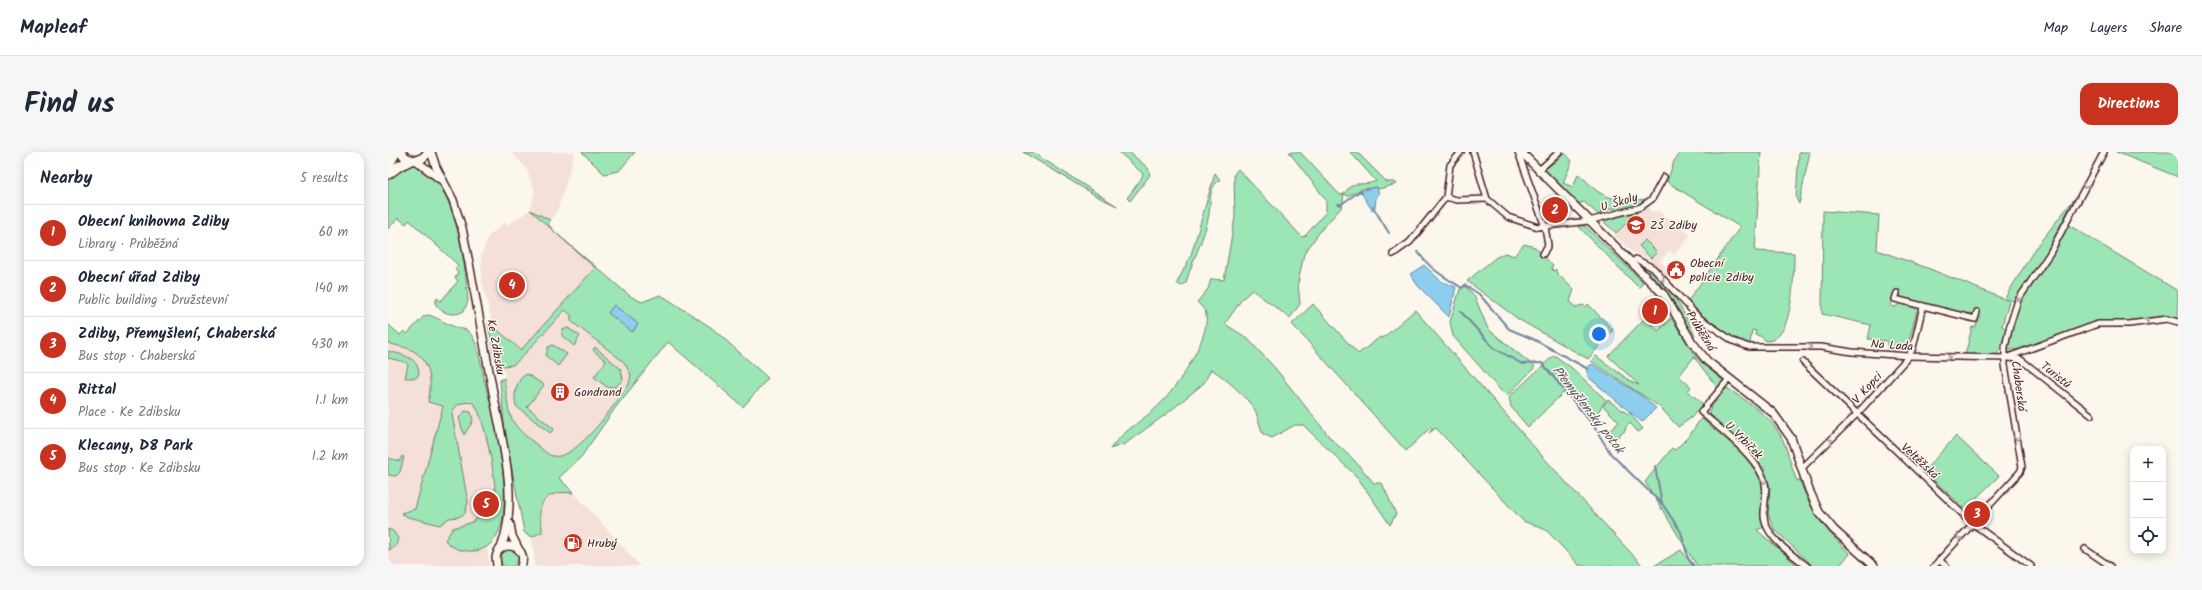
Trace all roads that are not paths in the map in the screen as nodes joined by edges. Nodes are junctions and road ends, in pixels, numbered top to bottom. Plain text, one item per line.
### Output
1 (396, 152) edge
2 (401, 152) edge
3 (430, 152) edge
4 (1461, 152) edge
5 (1473, 152) edge
6 (1520, 152) edge
7 (1559, 152) edge
8 (2104, 152) edge
9 (413, 160) junction
10 (388, 166) edge
11 (1538, 171) junction
12 (388, 174) edge
13 (1664, 177) dead end
14 (444, 184) junction
15 (1446, 197) junction
16 (1487, 199) junction
17 (1590, 221) junction
18 (1545, 227) junction
19 (1394, 254) dead end
20 (1543, 254) dead end
21 (1632, 263) junction
22 (1897, 293) dead end
23 (1923, 306) junction
24 (1977, 312) dead end
25 (2178, 322) edge
26 (1909, 356) junction
27 (2005, 358) junction
28 (1803, 362) dead end
29 (1729, 379) junction
30 (1857, 414) junction
31 (2091, 416) dead end
32 (1802, 468) junction
33 (509, 517) junction
34 (1972, 523) junction
35 (501, 548) junction
36 (518, 549) junction
37 (2085, 549) dead end
38 (1939, 560) junction
39 (497, 566) edge
40 (522, 566) edge
41 (1807, 566) edge
42 (1874, 566) edge
43 (1934, 566) edge
44 (1946, 566) edge
45 (2031, 566) edge
46 (2110, 566) edge

1 - 10 highway
2 - 9 main road
3 - 9 main road
3 - 14 street, Ke Zdibsku
4 - 15 street
5 - 16 street
6 - 11 street, Průběžná
6 - 18 street
7 - 11 street
8 -> 27 street, Chaberská
9 - 12 highway
9 - 14 street, Ke Zdibsku
11 - 17 street, Průběžná
13 - 17 street, U Školy
14 - 33 street, Ke Zdibsku
15 - 16 street
15 - 19 street
16 - 18 street, U Školy
17 - 18 street, U Školy
17 - 21 street, Průběžná
18 - 20 street
21 -> 26 street, Na Lada
21 - 29 street, Průběžná
22 - 23 street
23 - 24 street
23 - 26 street, V Kopci
27 -> 25 street, Na Lada
26 -> 27 street, Na Lada
26 - 30 street, V Kopci
27 - 31 street, Turistů
27 -> 34 street, Chaberská
28 - 30 street, Veltěžská
29 - 32 street, Průběžná
29 -> 41 street, U Vrbiček
32 -> 30 street, V Kopci
30 - 34 street, Veltěžská
32 - 42 street, Průběžná
33 - 35 street, Ke Zdibsku
33 - 36 street, Ke Zdibsku
34 -> 38 street, Chaberská
34 - 45 street, Veltěžská
35 - 36 street
35 - 39 street, Ke Zdibsku
36 - 40 street, Ke Zdibsku
37 - 46 street
38 - 43 street, Chaberská
38 - 44 street

